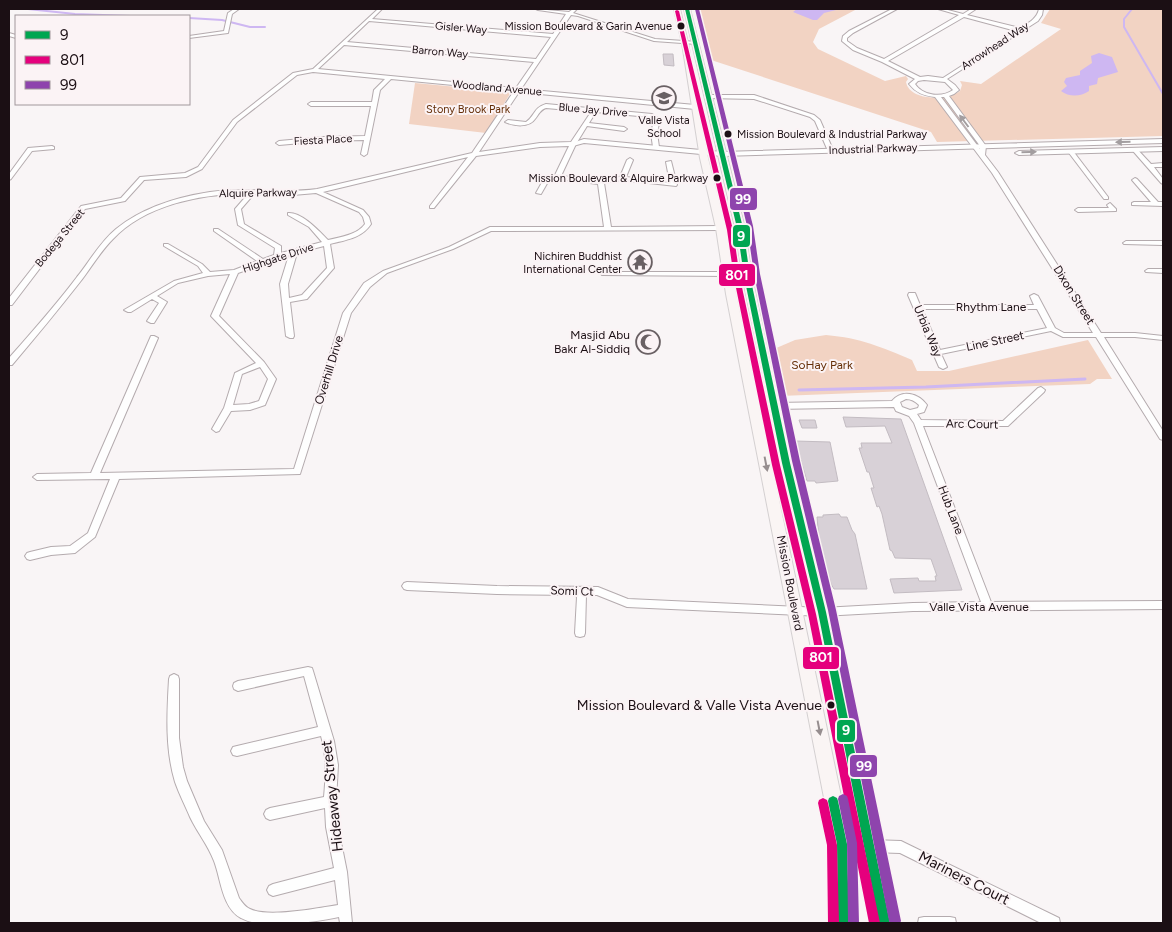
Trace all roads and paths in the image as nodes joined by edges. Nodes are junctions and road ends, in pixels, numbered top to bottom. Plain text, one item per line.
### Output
1 (236, 9) edge
2 (380, 9) edge
3 (538, 9) edge
4 (677, 9) edge
5 (687, 9) edge
6 (895, 9) edge
7 (940, 9) edge
8 (974, 9) edge
9 (1041, 9) edge
10 (573, 11) edge
11 (965, 15) junction
12 (369, 20) junction
13 (1020, 30) junction
14 (554, 36) junction
15 (190, 37) edge
16 (685, 43) junction
17 (696, 43) junction
18 (343, 44) junction
19 (536, 61) junction
20 (884, 61) junction
21 (299, 68) dead end
22 (314, 70) junction
23 (389, 78) junction
24 (919, 79) junction
25 (943, 80) junction
26 (518, 90) junction
27 (936, 95) junction
28 (945, 95) junction
29 (709, 97) junction
30 (311, 104) dead end
31 (373, 104) junction
32 (695, 107) junction
33 (594, 111) junction
34 (508, 122) dead end
35 (585, 124) junction
36 (624, 129) dead end
37 (367, 138) junction
38 (1163, 141) edge
39 (279, 143) dead end
40 (573, 144) junction
41 (974, 146) junction
42 (656, 147) junction
43 (52, 148) dead end
44 (1163, 149) edge
45 (830, 150) junction
46 (983, 150) junction
47 (1135, 150) junction
48 (1071, 152) junction
49 (475, 153) junction
50 (364, 154) dead end
51 (703, 155) junction
52 (722, 156) junction
53 (630, 160) dead end
54 (670, 162) dead end
55 (1163, 165) edge
56 (1149, 166) junction
57 (557, 177) junction
58 (9, 178) edge
59 (622, 178) junction
60 (1135, 180) dead end
61 (601, 182) junction
62 (1163, 182) edge
63 (317, 191) junction
64 (539, 193) dead end
65 (251, 194) junction
66 (1106, 198) dead end
67 (1134, 204) dead end
68 (1160, 204) edge
69 (1110, 205) dead end
70 (432, 207) dead end
71 (1078, 210) dead end
72 (290, 214) dead end
73 (721, 228) junction
74 (216, 230) dead end
75 (608, 230) junction
76 (327, 243) junction
77 (1126, 243) dead end
78 (1163, 243) edge
79 (166, 246) dead end
80 (294, 251) junction
81 (276, 256) junction
82 (262, 261) junction
83 (1148, 271) dead end
84 (1163, 271) edge
85 (235, 272) junction
86 (208, 274) junction
87 (604, 274) dead end
88 (728, 274) junction
89 (912, 295) dead end
90 (151, 296) junction
91 (1034, 296) dead end
92 (286, 301) junction
93 (9, 303) edge
94 (917, 307) junction
95 (1039, 307) junction
96 (128, 310) dead end
97 (151, 321) dead end
98 (1052, 329) junction
99 (1098, 335) junction
100 (290, 336) dead end
101 (154, 338) dead end
102 (1163, 338) edge
103 (937, 353) junction
104 (9, 364) edge
105 (261, 364) junction
106 (943, 367) dead end
107 (1041, 390) dead end
108 (896, 404) junction
109 (775, 406) junction
110 (228, 408) junction
111 (912, 413) junction
112 (918, 423) junction
113 (216, 429) dead end
114 (1163, 437) edge
115 (94, 476) junction
116 (116, 476) junction
117 (37, 477) dead end
118 (30, 556) dead end
119 (407, 586) dead end
120 (576, 590) junction
121 (1163, 605) edge
122 (988, 607) junction
123 (795, 611) junction
124 (822, 612) junction
125 (580, 633) dead end
126 (308, 671) joint
127 (174, 679) dead end
128 (238, 686) dead end
129 (325, 730) junction
130 (237, 750) dead end
131 (330, 801) junction
132 (270, 814) dead end
133 (870, 846) junction
134 (341, 872) junction
135 (273, 890) dead end
136 (345, 910) junction
137 (346, 923) edge
138 (844, 923) edge
139 (886, 923) edge
140 (924, 923) edge
141 (950, 923) edge
142 (1054, 923) edge

1 - 15 street
2 - 12 street
3 - 10 street
4 - 16 main road, Mission Boulevard
5 - 17 main road, Mission Boulevard
6 - 20 street
7 - 11 street
8 - 11 street
9 - 13 street, Arrowhead Way
10 - 14 street
10 - 16 street
11 - 13 street
11 - 20 street
12 - 14 street, Gisler Way
12 - 18 street
13 - 25 street, Arrowhead Way
14 - 19 street
16 - 17 street
16 - 32 main road, Mission Boulevard
17 - 29 main road, Mission Boulevard
18 - 19 street, Barron Way
18 - 22 street
19 - 26 street
20 - 24 street
21 - 22 street, Woodland Avenue
22 - 23 street, Woodland Avenue
22 - 93 street, Bodega Street
23 - 26 street, Woodland Avenue
23 - 31 street
24 - 25 street
24 - 27 street
25 - 28 street
26 - 32 street, Woodland Avenue
26 - 49 street
27 - 28 street
27 - 41 street
46 -> 28 street
29 - 45 street
29 - 52 main road, Mission Boulevard
30 - 31 street
31 - 37 street
32 - 51 main road, Mission Boulevard
33 - 34 street, Blue Jay Drive
33 - 35 street
33 - 42 street, Blue Jay Drive
35 - 36 street
35 - 40 street
37 - 39 street, Fiesta Place
37 - 50 street
38 -> 46 main road, Industrial Parkway
40 - 42 main road, Alquire Parkway
40 - 49 street, Alquire Parkway
40 - 51 main road, Alquire Parkway
40 - 57 street
41 - 45 main road, Industrial Parkway
41 - 46 main road, Industrial Parkway
42 - 51 main road, Alquire Parkway
43 - 58 street
44 - 47 main road, Industrial Parkway
45 - 52 main road, Industrial Parkway
46 -> 48 main road, Industrial Parkway
46 - 52 main road, Industrial Parkway
46 - 99 street, Dixon Street
47 - 48 main road, Industrial Parkway
47 - 56 street
48 - 66 street
49 - 63 street, Alquire Parkway
49 - 70 street
51 - 52 main road, Industrial Parkway
51 - 73 main road, Mission Boulevard
52 - 109 main road, Mission Boulevard
53 - 59 street
54 - 59 street
55 - 56 street
56 - 62 street
57 - 61 street
57 - 64 street
59 - 61 street
60 - 68 street
61 - 75 street
63 - 65 street, Alquire Parkway
63 - 76 street, Highgate Drive
65 - 81 street
65 - 104 street, Alquire Parkway
67 - 68 street
69 - 71 street
72 - 76 street
73 - 75 street, Overhill Drive
73 - 88 main road, Mission Boulevard
74 - 82 street
75 - 116 street, Overhill Drive
76 - 80 street, Highgate Drive
76 - 92 street
77 - 78 street
79 - 86 street
80 - 81 street, Highgate Drive
80 - 92 street
81 - 82 street, Highgate Drive
82 - 85 street, Highgate Drive
83 - 84 street
85 - 86 street, Highgate Drive
85 - 105 street
86 - 90 street, Highgate Drive
87 - 88 street
88 -> 123 main road, Mission Boulevard
89 - 94 street, Urbia Way
90 - 96 street, Highgate Drive
90 - 97 street
91 - 95 street
92 - 100 street
94 - 95 street, Rhythm Lane
94 - 103 street, Urbia Way
95 - 98 street, Rhythm Lane
98 - 99 street
98 - 103 street, Line Street
99 - 102 street
99 - 114 street, Dixon Street
101 - 115 street
103 - 106 street, Urbia Way
105 - 110 street
105 - 110 street
107 - 112 street, Arc Court
108 - 109 street
108 - 111 street, Hub Lane
108 - 111 street
109 - 124 main road, Mission Boulevard
110 - 113 street
111 - 112 street, Hub Lane
112 - 122 street, Hub Lane
115 - 116 street, Overhill Drive
115 - 117 street
116 - 118 street
119 - 120 street, Somi Ct
120 - 123 street, Somi Ct
120 - 125 street
121 - 122 street, Valle Vista Avenue
122 - 124 street, Valle Vista Avenue
123 - 124 street, Valle Vista Avenue
123 -> 138 main road, Mission Boulevard
124 - 133 main road, Mission Boulevard
126 - 128 street
126 - 129 street, Hideaway Street
127 - 136 street
129 - 130 street
129 - 131 street, Hideaway Street
131 - 132 street
131 - 134 street, Hideaway Street
133 - 139 main road, Mission Boulevard
133 - 142 street, Mariners Court
134 - 135 street
134 - 136 street, Hideaway Street
136 - 137 street, Hideaway Street
140 - 141 street

